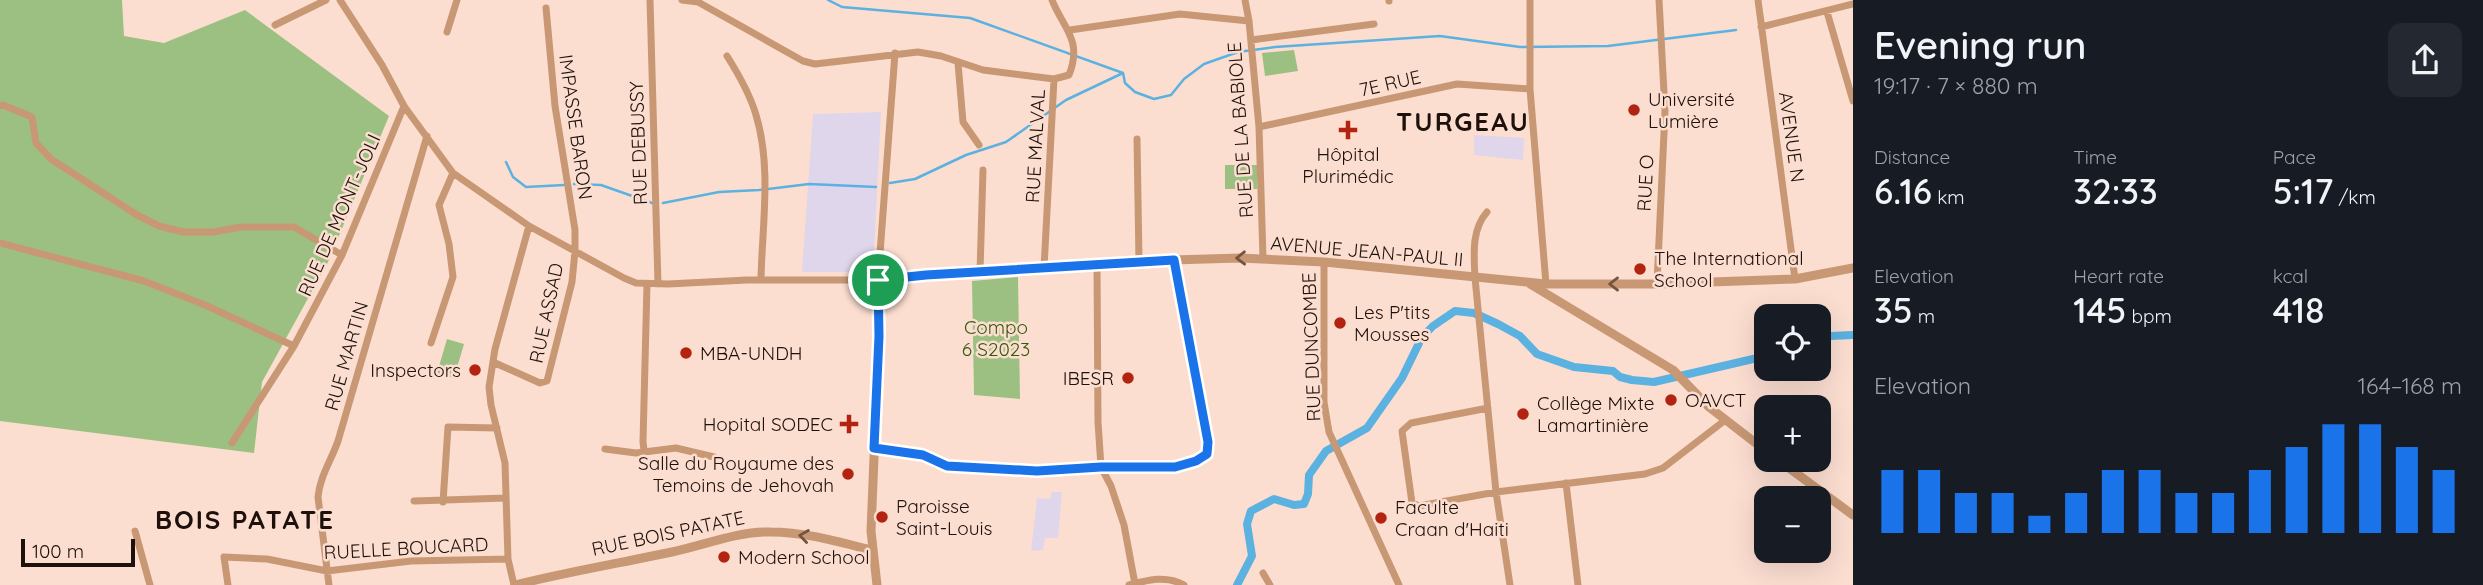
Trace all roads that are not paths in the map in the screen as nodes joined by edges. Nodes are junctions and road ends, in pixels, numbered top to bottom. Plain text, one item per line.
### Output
1 (326, 0) edge
2 (340, 0) edge
3 (457, 0) edge
4 (650, 0) edge
5 (682, 0) edge
6 (1052, 0) edge
7 (1245, 0) edge
8 (1530, 0) edge
9 (1659, 0) edge
10 (1758, 0) edge
11 (1853, 4) edge
12 (546, 8) dead end
13 (1827, 12) junction
14 (1249, 21) junction
15 (1374, 24) dead end
16 (275, 25) dead end
17 (1761, 27) junction
18 (1070, 30) junction
19 (447, 32) dead end
20 (1251, 43) junction
21 (895, 53) junction
22 (727, 56) dead end
23 (958, 63) junction
24 (1054, 79) junction
25 (1530, 89) junction
26 (1853, 101) edge
27 (0, 106) edge
28 (404, 106) junction
29 (1259, 127) junction
30 (426, 136) junction
31 (1137, 139) dead end
32 (979, 145) dead end
33 (983, 170) dead end
34 (453, 173) junction
35 (1487, 212) dead end
36 (529, 226) junction
37 (0, 243) edge
38 (575, 251) junction
39 (342, 255) junction
40 (1263, 258) junction
41 (1174, 260) junction
42 (1139, 261) junction
43 (1324, 262) junction
44 (1097, 265) junction
45 (1044, 268) junction
46 (1853, 268) edge
47 (980, 272) junction
48 (1475, 278) junction
49 (761, 279) junction
50 (1795, 279) junction
51 (878, 280) junction
52 (648, 284) junction
53 (659, 284) junction
54 (1657, 284) junction
55 (1546, 289) junction
56 (432, 343) dead end
57 (294, 346) junction
58 (493, 362) junction
59 (1488, 408) junction
60 (1724, 421) junction
61 (497, 428) junction
62 (1754, 442) edge
63 (232, 443) dead end
64 (874, 448) junction
65 (605, 449) dead end
66 (645, 450) junction
67 (714, 457) dead end
68 (1101, 467) junction
69 (1795, 472) edge
70 (1566, 483) junction
71 (1496, 492) junction
72 (506, 498) junction
73 (414, 501) dead end
74 (443, 502) junction
75 (1853, 515) edge
76 (135, 531) dead end
77 (871, 550) junction
78 (508, 559) junction
79 (327, 570) junction
80 (1263, 573) dead end
81 (1132, 584) edge
82 (150, 585) edge
83 (228, 585) edge
84 (329, 585) edge
85 (515, 585) edge
86 (877, 585) edge
87 (1184, 585) edge
88 (1270, 585) edge
89 (1399, 585) edge
90 (1510, 585) edge
91 (1578, 585) edge

1 - 16 street
2 - 28 street
3 - 19 street
4 - 53 street, RUE DEBUSSY
5 - 21 street
6 - 18 street, RUE MALVAL
7 - 14 street, RUE DE LA BABIOLE
8 - 25 street
9 - 54 street, RUE O
10 - 17 street, AVENUE N
11 - 13 street
12 - 38 street, IMPASSE BARON
13 - 17 street
13 - 26 street
14 - 18 street
14 - 20 street, RUE DE LA BABIOLE
15 - 20 street
17 - 50 street, AVENUE N
18 - 24 street, RUE MALVAL
20 - 29 street, RUE DE LA BABIOLE
21 - 23 street
21 - 51 street
22 - 49 street
23 - 24 street
23 - 32 street
24 - 45 street, RUE MALVAL
25 - 29 street, 7E RUE
25 - 55 street
27 - 39 street
28 - 30 street
28 - 39 street, RUE DE MONT-JOLI
29 - 40 street, RUE DE LA BABIOLE
30 - 34 street
30 - 79 street, RUE MARTIN
31 - 42 street
33 - 47 street
34 - 36 street
34 - 56 street
35 - 48 street
36 - 38 street
36 - 58 street
37 - 57 street
38 - 52 street
38 - 58 street, RUE ASSAD
39 - 57 street, RUE DE MONT-JOLI
40 -> 41 street, AVENUE JEAN-PAUL II
40 - 43 street, AVENUE JEAN-PAUL II
41 - 42 street, AVENUE JEAN-PAUL II
41 - 68 street
42 - 44 street, AVENUE JEAN-PAUL II
43 - 48 street, AVENUE JEAN-PAUL II
43 - 89 street, RUE DUNCOMBE
44 - 45 street, AVENUE JEAN-PAUL II
44 - 68 street
45 - 47 street, AVENUE JEAN-PAUL II
46 - 50 street
47 - 51 street, AVENUE JEAN-PAUL II
48 - 55 street, AVENUE JEAN-PAUL II
48 - 59 street
49 - 51 street
49 - 53 street
50 - 54 street
51 - 64 street
52 - 53 street
52 - 66 street
54 -> 55 street
55 - 60 street
57 - 63 street, RUE DE MONT-JOLI
58 - 61 street
59 - 71 street
59 - 71 street
60 - 62 street
60 - 70 street
61 - 72 street
61 - 74 street
64 - 68 street
64 - 77 street
65 - 66 street
66 - 67 street
68 - 81 street
69 - 75 street
70 - 71 street
70 - 91 street
71 - 90 street
72 - 74 street
72 - 78 street
73 - 74 street
76 - 82 street
77 -> 85 street, RUE BOIS PATATE
77 - 86 street
78 - 79 street, RUELLE BOUCARD
78 - 85 street
79 - 83 street, RUELLE BOUCARD
79 - 84 street, RUE MARTIN
80 - 88 street
81 - 87 street

